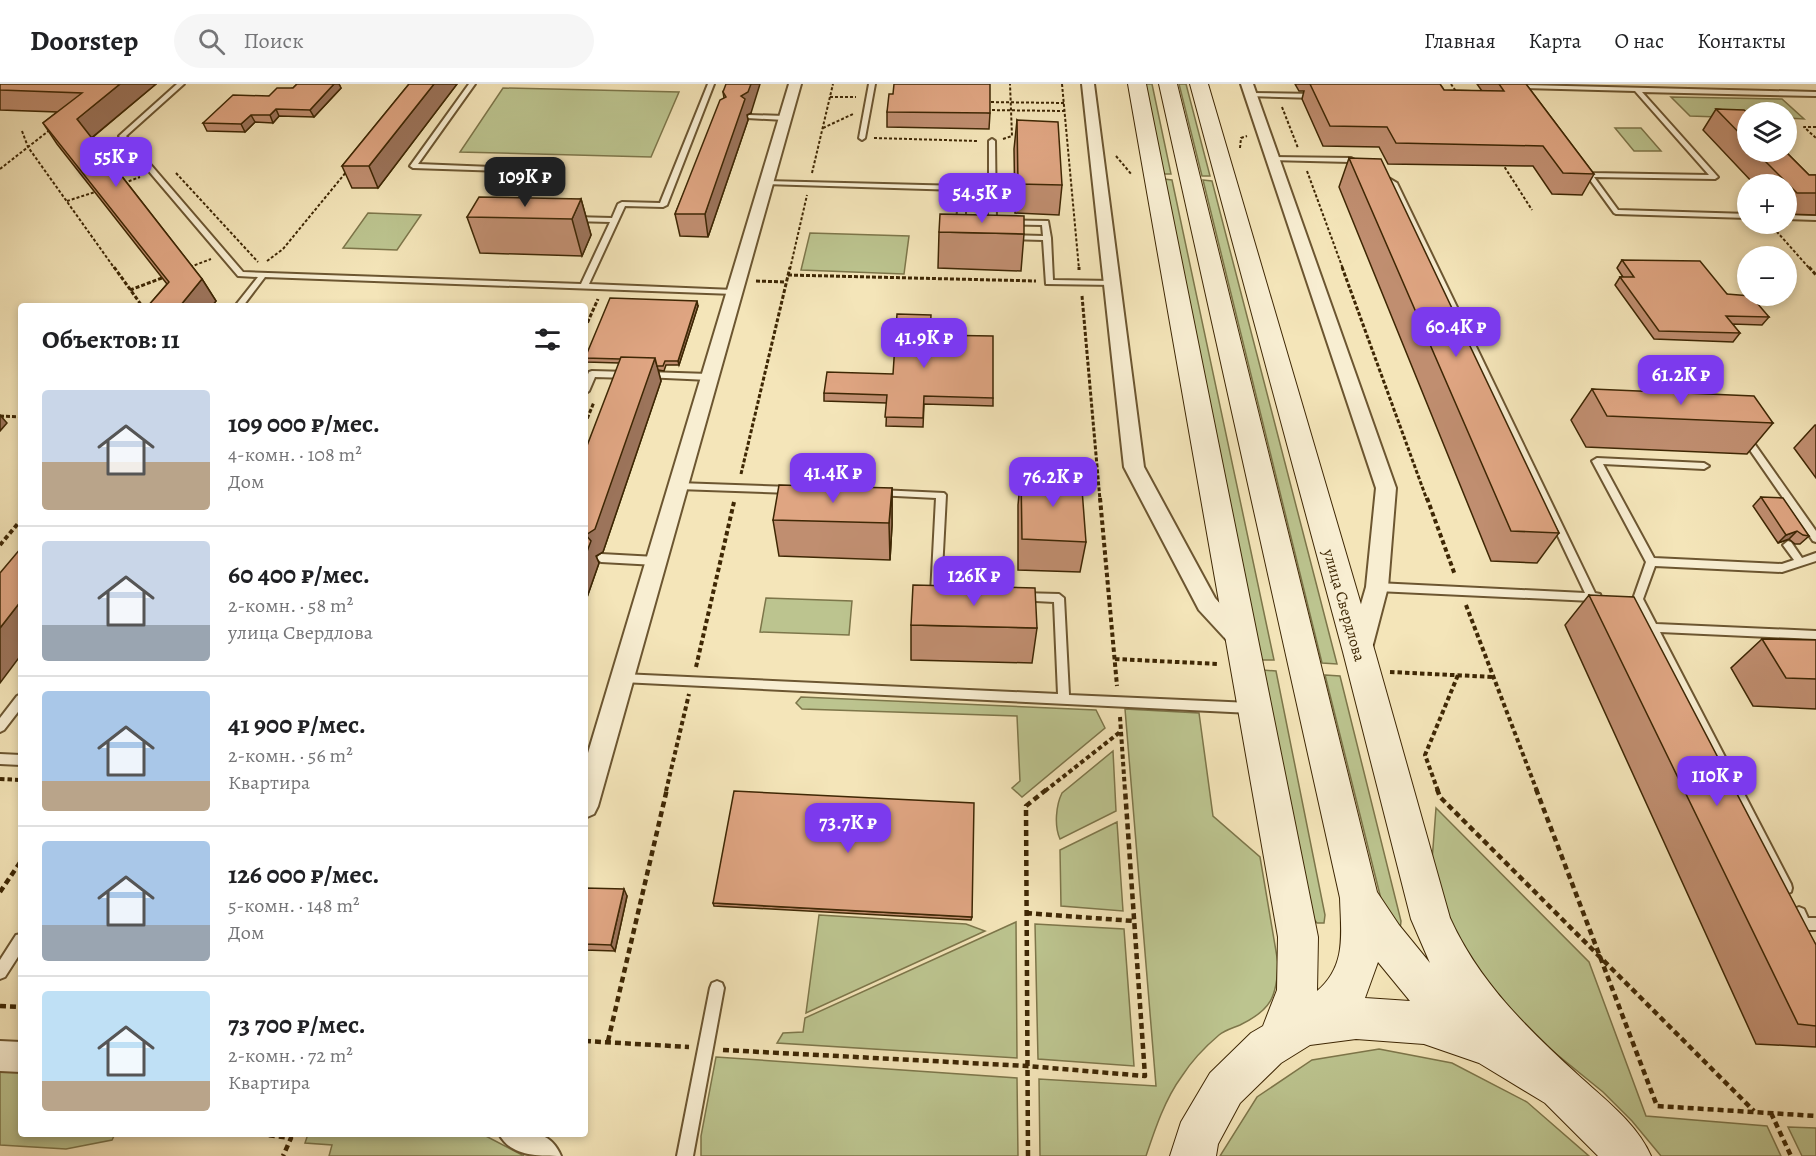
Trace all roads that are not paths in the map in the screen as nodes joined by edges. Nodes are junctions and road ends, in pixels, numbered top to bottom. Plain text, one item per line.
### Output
1 (181, 84) edge
2 (472, 84) edge
3 (711, 84) edge
4 (795, 84) edge
5 (872, 84) edge
6 (1088, 84) edge
7 (1137, 84) edge
8 (1168, 84) edge
9 (1199, 84) edge
10 (1524, 86) edge
11 (1249, 89) edge
12 (1637, 90) junction
13 (1816, 94) edge
14 (1323, 96) edge
15 (1532, 96) edge
16 (698, 116) junction
17 (707, 117) dead end
18 (749, 117) edge
19 (785, 118) junction
20 (862, 138) road end
21 (992, 141) road end
22 (1577, 158) edge
23 (1272, 159) junction
24 (1590, 175) junction
25 (766, 183) junction
26 (1737, 216) edge
27 (525, 217) edge
28 (1797, 217) edge
29 (1816, 218) edge
30 (570, 219) edge
31 (615, 220) junction
32 (961, 236) edge
33 (1004, 237) edge
34 (1047, 238) junction
35 (263, 275) junction
36 (1112, 283) junction
37 (584, 286) junction
38 (736, 286) junction
39 (241, 303) edge
40 (709, 377) junction
41 (588, 384) edge
42 (1743, 434) edge
43 (1704, 466) dead end
44 (678, 486) junction
45 (806, 490) edge
46 (862, 492) edge
47 (1816, 538) edge
48 (1788, 545) edge
49 (1816, 557) edge
50 (601, 558) dead end
51 (656, 561) junction
52 (1651, 562) junction
53 (1800, 562) junction
54 (1377, 587) junction
55 (947, 594) edge
56 (1014, 596) edge
57 (1592, 597) junction
58 (1603, 597) edge
59 (1653, 628) junction
60 (1816, 635) edge
61 (1242, 642) junction
62 (1370, 662) junction
63 (622, 678) junction
64 (1064, 699) junction
65 (18, 703) edge
66 (1255, 708) junction
67 (0, 727) edge
68 (0, 759) edge
69 (18, 760) edge
70 (588, 796) edge
71 (1359, 898) junction
72 (1816, 924) edge
73 (18, 944) edge
74 (0, 972) edge
75 (717, 988) dead end
76 (1291, 1033) junction
77 (1493, 1048) junction
78 (0, 1056) edge
79 (18, 1057) edge
80 (1560, 1088) junction
81 (519, 1137) edge
82 (1192, 1150) edge
83 (545, 1156) edge
84 (685, 1156) edge
85 (1628, 1156) edge

1 - 35 lane
2 - 27 lane
3 - 16 lane
4 - 19 street
5 - 20 lane
6 - 36 street
7 - 61 main road
8 - 71 main road
9 - 62 main road, улица Свердлова
10 - 12 lane
10 - 15 lane
11 - 14 lane
11 - 23 street
12 - 13 lane
12 - 24 lane
16 - 17 lane
16 - 31 lane
18 - 19 lane
19 - 25 street
21 - 34 lane
22 - 24 lane
23 - 54 street
23 - 57 lane
24 - 26 lane
25 - 32 lane
25 - 38 street
28 - 29 lane
30 - 31 lane
31 - 37 lane
33 - 34 lane
34 - 36 lane
35 - 37 lane
35 - 39 lane
36 - 61 street
37 - 38 lane
38 - 40 street
40 - 41 lane
40 - 44 street
42 - 47 lane
43 - 52 lane
44 - 45 lane
44 - 51 street
46 - 55 lane
48 - 53 lane
49 - 53 lane
50 - 51 lane
51 - 63 street
52 - 53 lane
52 - 59 lane
54 - 57 lane
54 - 62 street
56 - 64 lane
57 - 58 lane
59 - 60 lane
59 - 72 lane
61 - 66 main road
62 - 80 main road, улица Свердлова
63 - 64 lane
63 - 70 street
64 - 66 lane
65 - 67 lane
66 - 76 main road
68 - 69 lane
71 - 76 main road
71 - 77 main road
73 - 74 lane
75 - 84 lane
76 - 77 main road
76 - 82 main road
77 - 80 main road
78 - 79 street
80 - 85 main road
81 - 83 street

